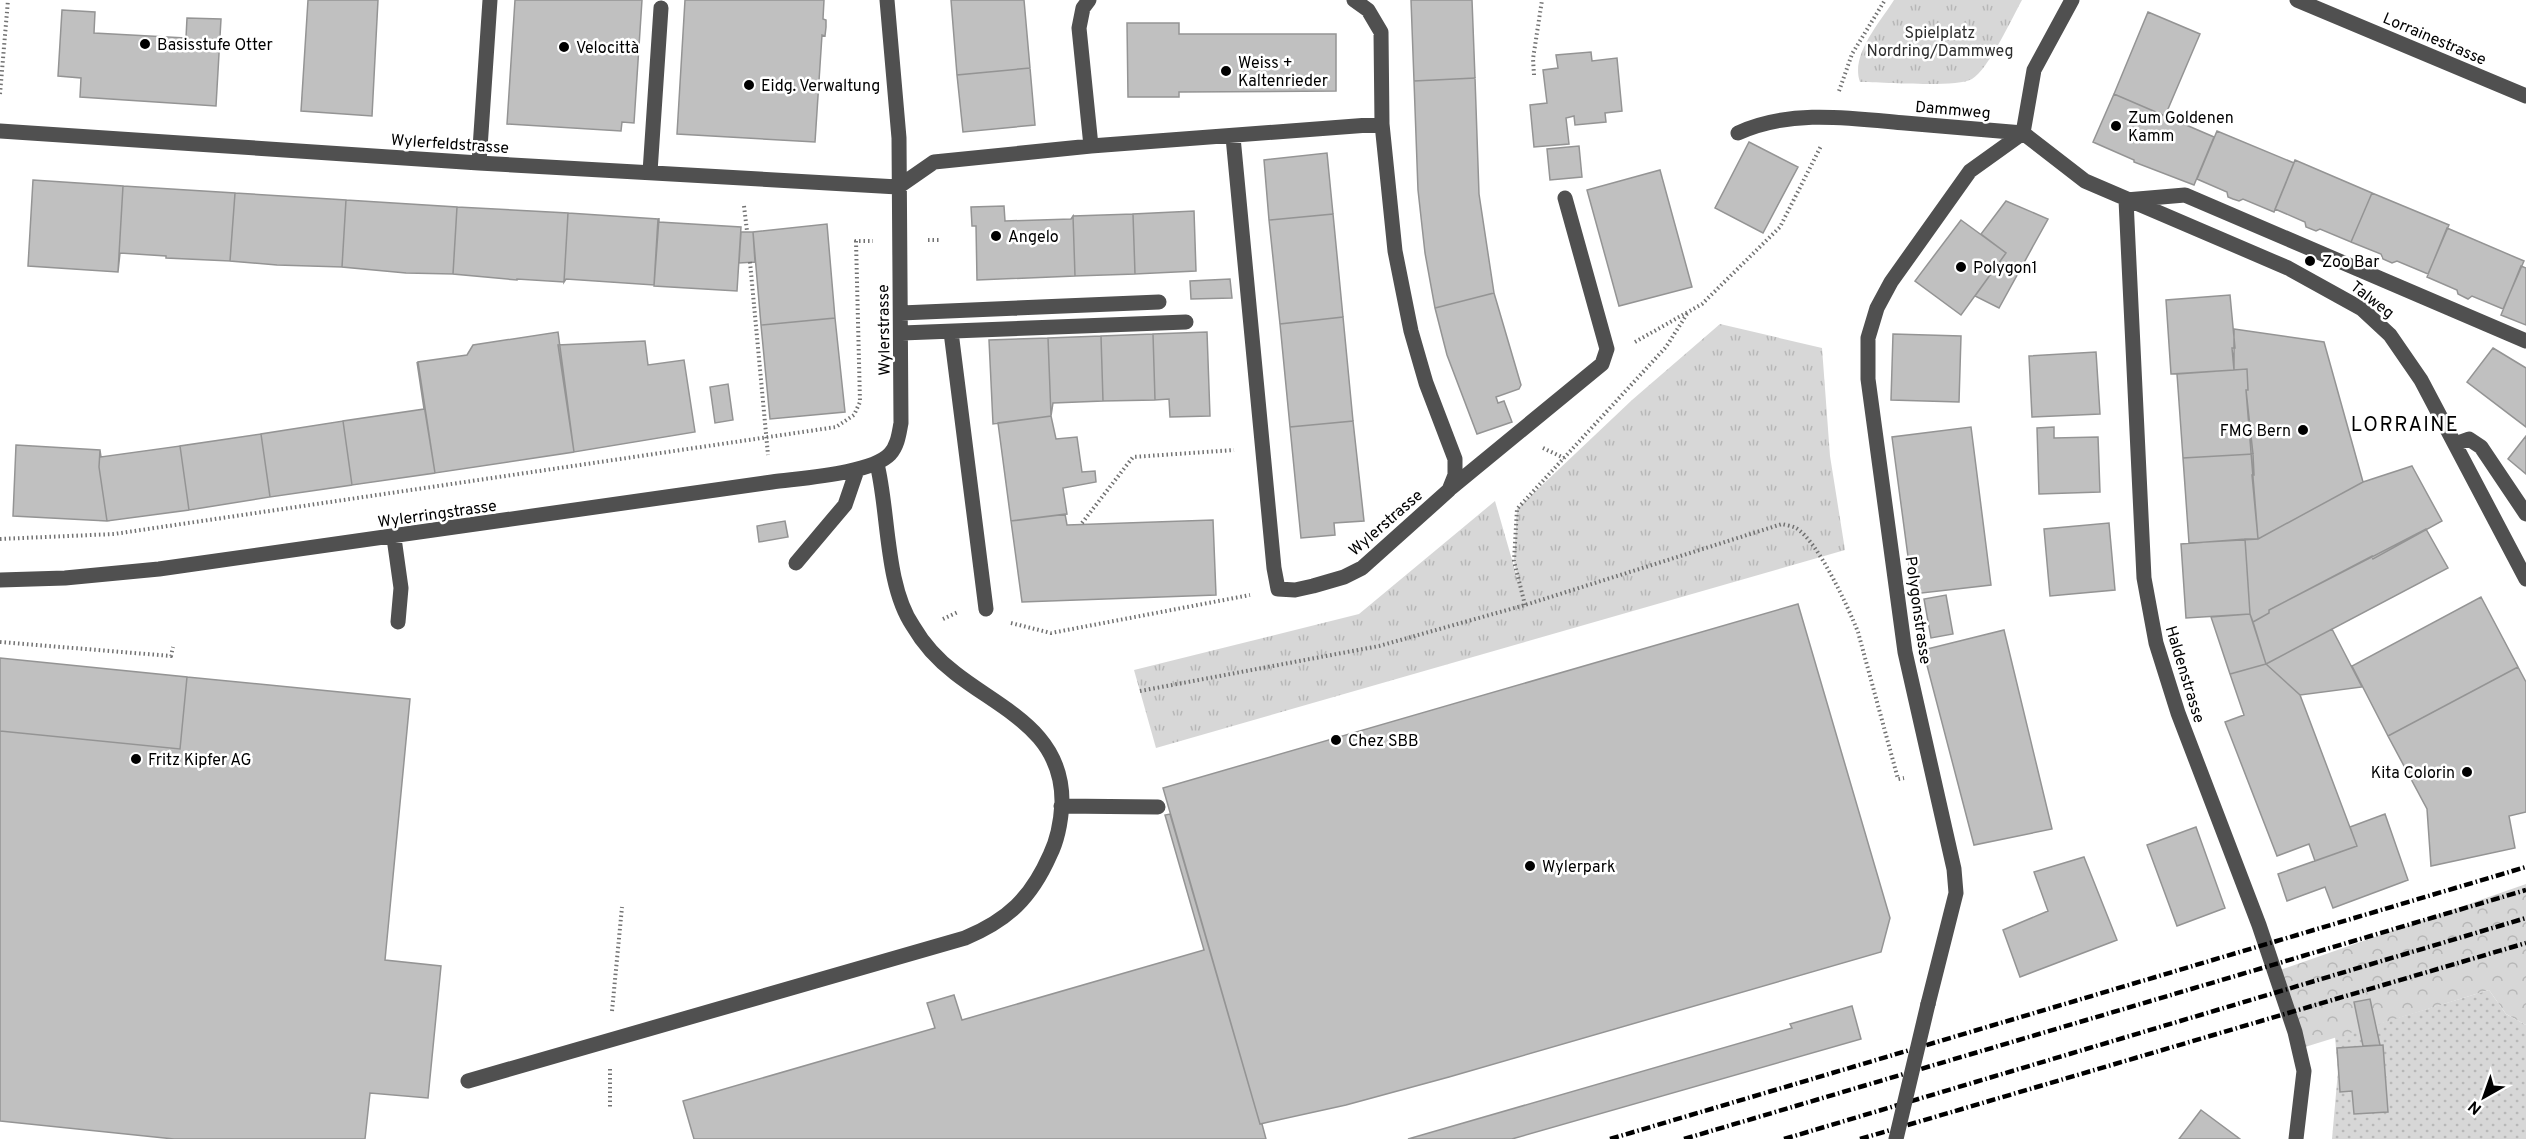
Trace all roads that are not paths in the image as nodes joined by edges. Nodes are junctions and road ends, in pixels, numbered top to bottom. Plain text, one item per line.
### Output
1 (490, 0) edge
2 (887, 0) edge
3 (1089, 0) edge
4 (1354, 0) edge
5 (2072, 0) edge
6 (2297, 0) edge
7 (661, 8) dead end
8 (2526, 96) edge
9 (1382, 124) junction
10 (0, 131) edge
11 (1738, 133) dead end
12 (2023, 133) junction
13 (1233, 137) junction
14 (1091, 146) junction
15 (479, 163) junction
16 (650, 172) junction
17 (898, 187) junction
18 (1565, 198) dead end
19 (2126, 200) junction
20 (1159, 302) dead end
21 (901, 313) junction
22 (1186, 322) dead end
23 (951, 332) junction
24 (902, 333) junction
25 (2526, 341) edge
26 (2455, 444) junction
27 (878, 464) junction
28 (857, 470) junction
29 (1449, 490) junction
30 (2526, 514) edge
31 (394, 538) junction
32 (796, 563) dead end
33 (2526, 579) edge
34 (0, 580) edge
35 (986, 609) dead end
36 (398, 622) dead end
37 (1062, 806) junction
38 (1158, 807) dead end
39 (468, 1081) dead end
40 (1896, 1139) edge
41 (2296, 1139) edge

1 - 15 street
2 - 17 street, Wylerstrasse
3 - 14 street
4 - 9 street, Wylerstrasse
5 - 12 street
6 - 8 street, Lorrainestrasse
7 - 16 street
9 - 13 street
9 - 29 street, Wylerstrasse
10 - 15 street, Wylerfeldstrasse
11 - 12 street, Dammweg
12 - 19 street, Talweg
12 - 40 street, Polygonstrasse, bridge
13 - 14 street
13 - 29 street, Wylerstrasse
14 - 17 street
15 - 16 street, Wylerfeldstrasse
16 - 17 street, Wylerfeldstrasse
17 - 21 street, Wylerstrasse
18 - 29 street
19 - 25 street
19 - 26 street, Talweg
19 - 41 street, Haldenstrasse
20 - 21 street
21 - 24 street, Wylerstrasse
22 - 23 street
23 - 24 street
23 - 35 street
24 - 27 street, Wylerstrasse
26 - 30 street
26 - 33 street, Talweg
27 - 28 street, Wylerringstrasse
27 - 37 street
28 - 31 street, Wylerringstrasse
28 - 32 street
31 - 34 street, Wylerringstrasse
31 - 36 street
37 - 38 street
37 - 39 street

